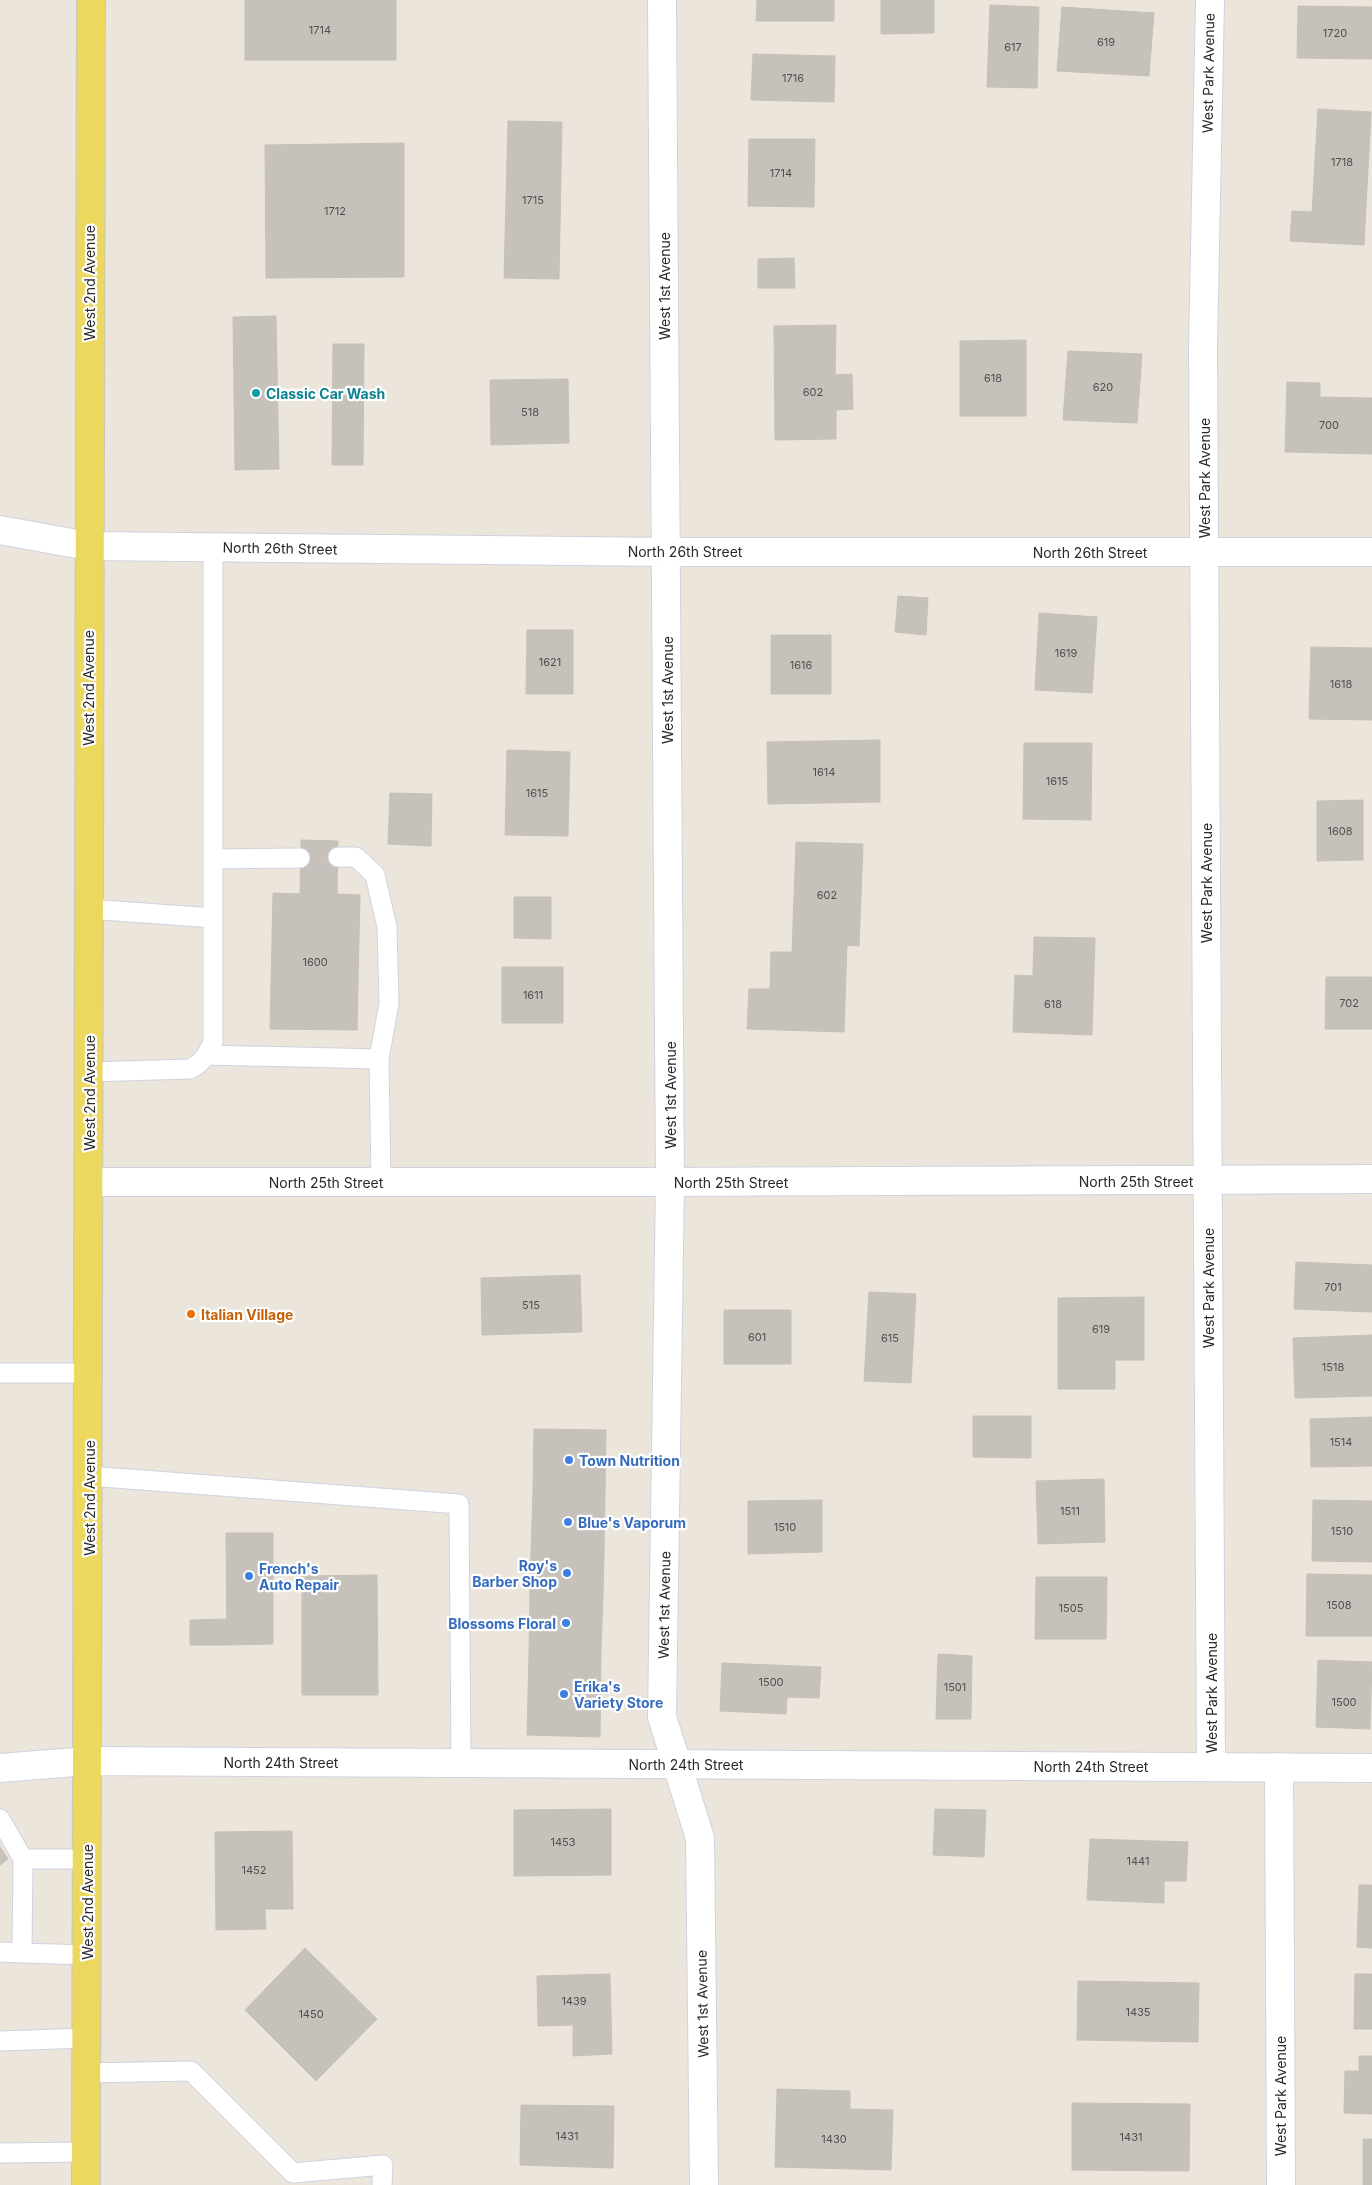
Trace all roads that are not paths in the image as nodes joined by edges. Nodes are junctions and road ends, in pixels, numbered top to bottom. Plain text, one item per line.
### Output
1 (91, 0) edge
2 (662, 0) edge
3 (1210, 0) edge
4 (0, 530) edge
5 (88, 546) junction
6 (213, 547) junction
7 (666, 552) junction
8 (1205, 552) junction
9 (1372, 552) edge
10 (338, 857) dead end
11 (300, 858) dead end
12 (213, 859) junction
13 (89, 909) junction
14 (213, 918) junction
15 (207, 1056) junction
16 (378, 1059) junction
17 (89, 1072) junction
18 (1372, 1178) edge
19 (1207, 1180) junction
20 (89, 1182) junction
21 (381, 1182) junction
22 (670, 1182) junction
23 (0, 1373) edge
24 (89, 1373) junction
25 (89, 1476) junction
26 (88, 1761) junction
27 (461, 1764) junction
28 (676, 1764) junction
29 (1211, 1767) junction
30 (1278, 1767) junction
31 (0, 1768) edge
32 (1372, 1768) edge
33 (0, 1819) edge
34 (23, 1859) junction
35 (88, 1859) junction
36 (0, 1952) edge
37 (22, 1953) junction
38 (87, 1955) junction
39 (86, 2038) junction
40 (0, 2041) edge
41 (87, 2074) junction
42 (86, 2152) junction
43 (0, 2153) edge
44 (86, 2185) edge
45 (382, 2185) edge
46 (704, 2185) edge
47 (1281, 2185) edge

1 - 5 main road, West 2nd Avenue
2 - 7 street, West 1st Avenue
3 - 8 street, West Park Avenue
4 - 5 street, North 26th Street
5 - 6 street, North 26th Street
5 - 13 main road, West 2nd Avenue
6 - 7 street, North 26th Street
6 - 12 lane
7 - 8 street, North 26th Street
7 - 22 street, West 1st Avenue
8 - 9 street, North 26th Street
8 - 19 street, West Park Avenue
10 - 16 lane
11 - 12 lane
12 - 14 lane
13 - 14 lane
13 - 17 main road, West 2nd Avenue
14 - 15 lane
15 - 16 lane
15 - 17 lane
16 - 21 lane
17 - 20 main road, West 2nd Avenue
18 - 19 street, North 25th Street
19 - 22 street, North 25th Street
19 - 29 street, West Park Avenue
20 - 21 street, North 25th Street
20 - 24 main road, West 2nd Avenue
21 - 22 street, North 25th Street
22 - 28 street, West 1st Avenue
23 - 24 lane
24 - 25 main road, West 2nd Avenue
25 - 26 main road, West 2nd Avenue
25 - 27 lane
26 - 27 street, North 24th Street
26 - 31 street, North 24th Street
26 - 35 main road, West 2nd Avenue
27 - 28 street, North 24th Street
28 - 29 street, North 24th Street
28 - 46 street, West 1st Avenue
29 - 30 street, North 24th Street
30 - 32 street, North 24th Street
30 - 47 street, West Park Avenue
33 - 34 lane
34 - 35 lane
34 - 37 lane
35 - 38 main road, West 2nd Avenue
36 - 37 lane
37 - 38 lane
38 - 39 main road, West 2nd Avenue
39 - 40 lane
39 - 41 main road, West 2nd Avenue
41 - 42 main road, West 2nd Avenue
41 - 45 lane
42 - 43 lane
42 - 44 main road, West 2nd Avenue

